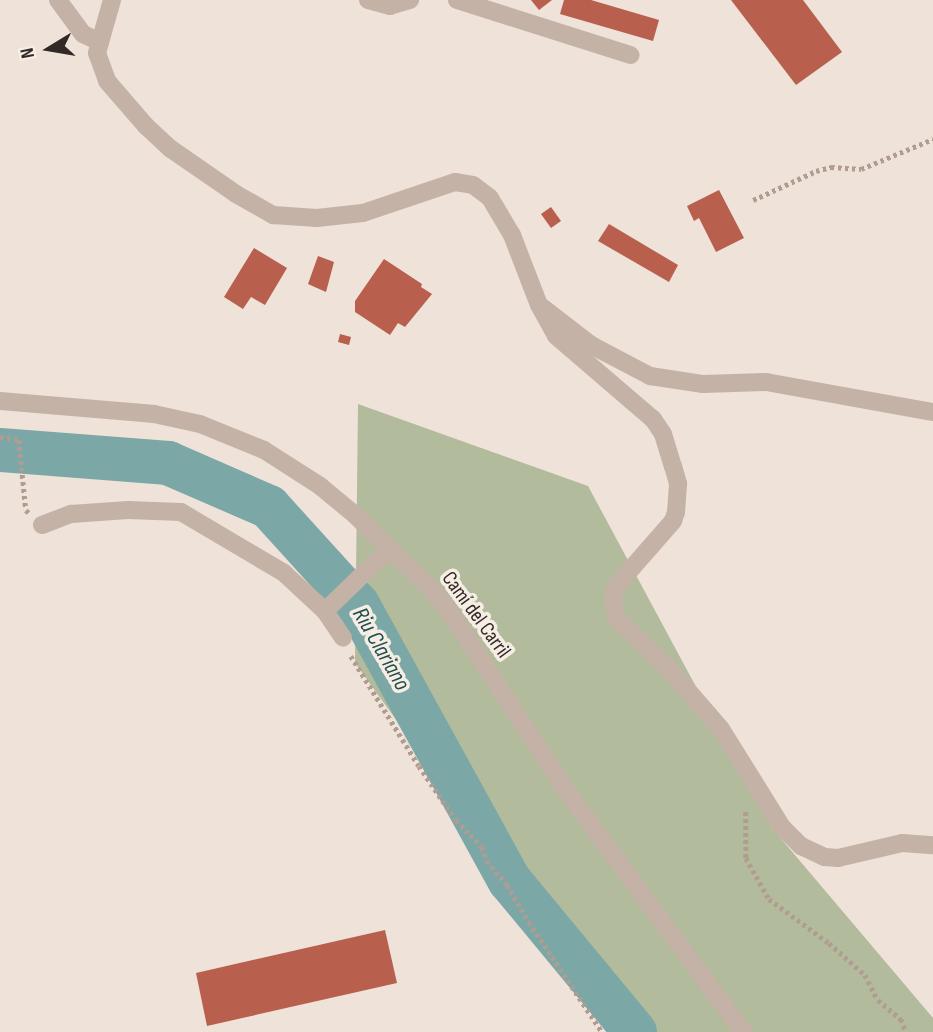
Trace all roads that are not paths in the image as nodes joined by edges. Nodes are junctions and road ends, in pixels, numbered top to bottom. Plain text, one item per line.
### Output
1 (58, 0) edge
2 (113, 0) edge
3 (368, 0) edge
4 (410, 0) edge
5 (457, 0) edge
6 (100, 42) junction
7 (630, 55) dead end
8 (539, 305) junction
9 (0, 401) edge
10 (933, 412) edge
11 (43, 525) road end
12 (390, 548) junction
13 (329, 607) junction
14 (343, 638) road end
15 (933, 845) edge
16 (743, 1032) edge

1 - 6 street
2 - 6 street
3 - 4 street
5 - 7 street
6 - 8 street
8 - 10 street
8 - 15 street
9 - 12 street, Camí del Carril
11 - 13 street
12 - 13 street
12 - 16 street, Camí del Carril
13 - 14 street

